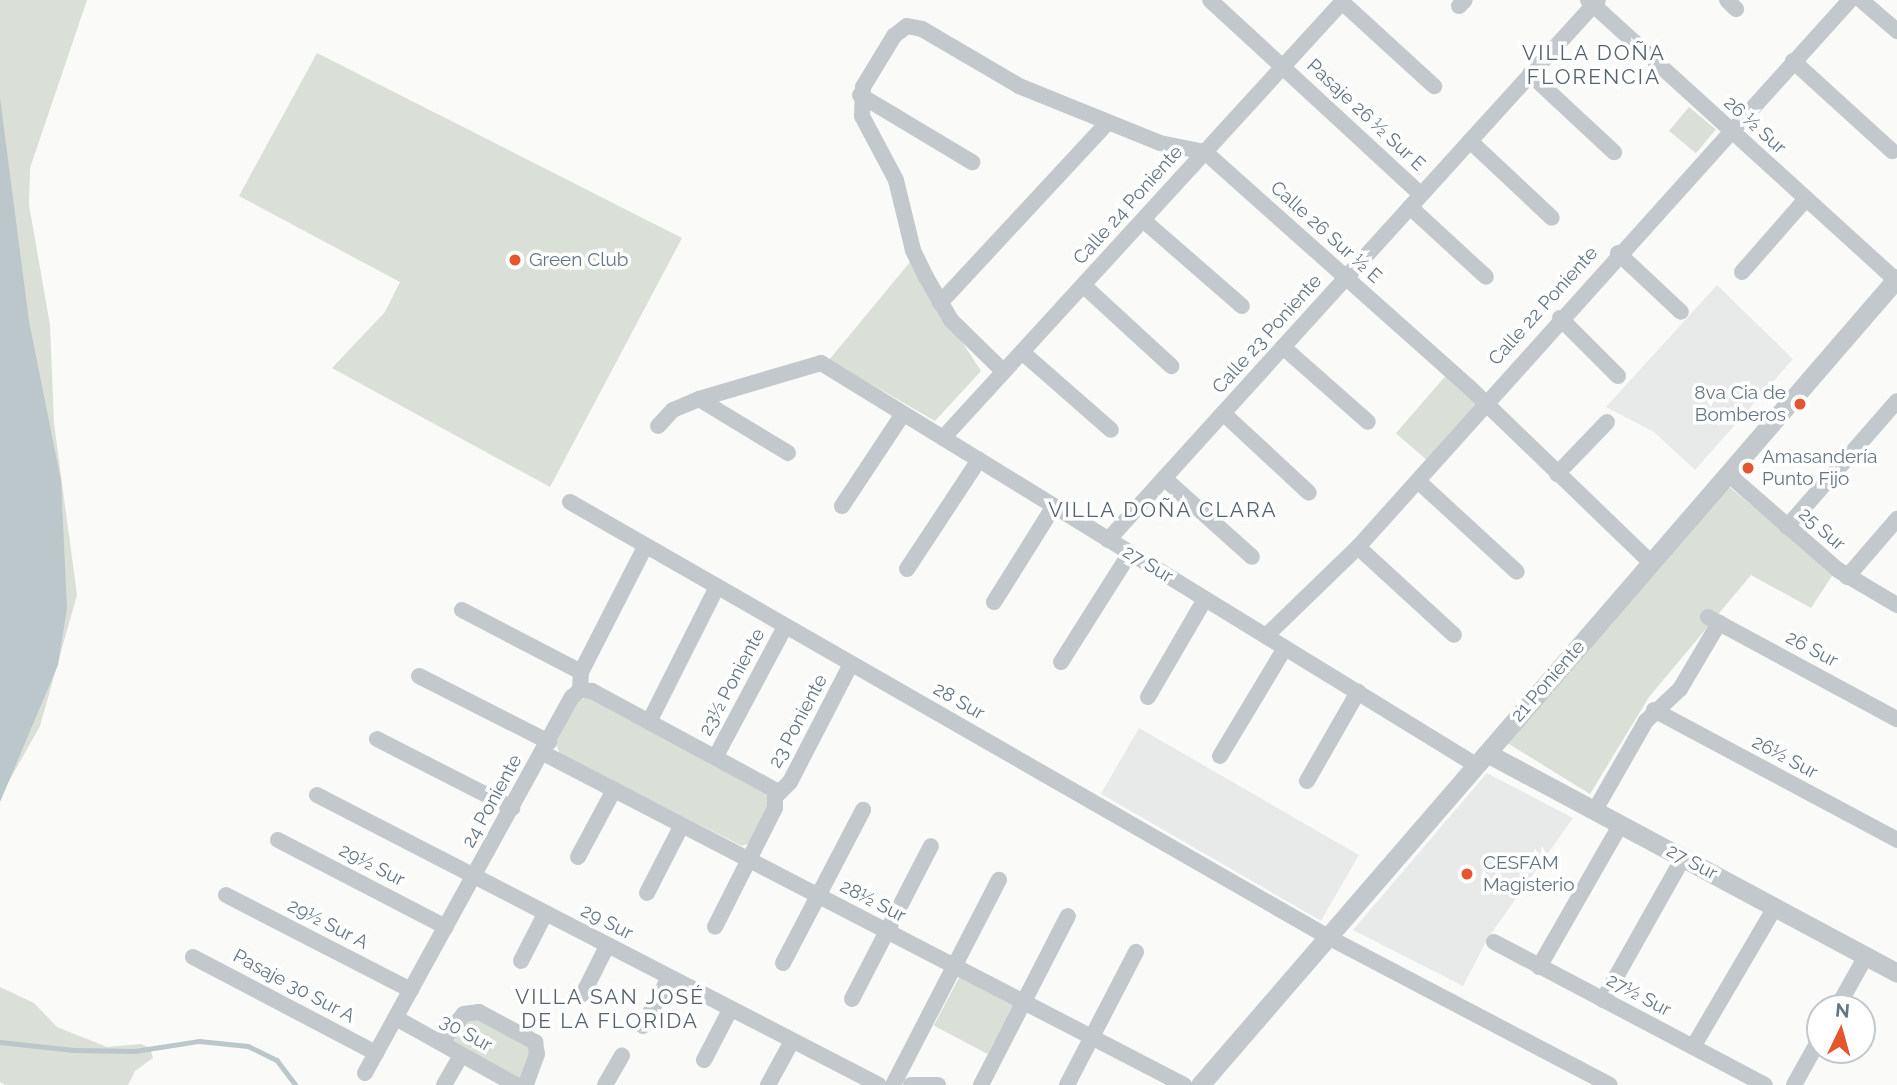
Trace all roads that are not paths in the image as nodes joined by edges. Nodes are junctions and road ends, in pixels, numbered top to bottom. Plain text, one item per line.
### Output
1 (1210, 0) edge
2 (1850, 0) edge
3 (1861, 0) edge
4 (1343, 1) edge
5 (1593, 2) edge
6 (1897, 31) edge
7 (1793, 61) junction
8 (1282, 65) junction
9 (1530, 74) junction
10 (1434, 86) dead end
11 (860, 100) junction
12 (1107, 123) junction
13 (1730, 130) junction
14 (1470, 141) junction
15 (1892, 151) dead end
16 (1205, 152) junction
17 (1614, 152) dead end
18 (972, 162) dead end
19 (1806, 199) junction
20 (1416, 201) junction
21 (1552, 218) dead end
22 (1143, 220) junction
23 (1618, 253) junction
24 (1742, 272) dead end
25 (1486, 277) dead end
26 (1346, 278) junction
27 (1896, 279) edge
28 (1083, 285) junction
29 (940, 303) junction
30 (1242, 306) dead end
31 (1681, 312) dead end
32 (1560, 318) junction
33 (1283, 347) junction
34 (1022, 352) junction
35 (1171, 366) dead end
36 (1003, 371) junction
37 (1618, 376) dead end
38 (699, 399) junction
39 (1897, 401) edge
40 (1486, 402) junction
41 (1223, 413) junction
42 (903, 414) junction
43 (1368, 422) dead end
44 (1606, 422) dead end
45 (659, 426) dead end
46 (1111, 430) dead end
47 (943, 438) junction
48 (788, 453) dead end
49 (979, 460) junction
50 (1557, 474) junction
51 (1728, 474) junction
52 (1164, 478) junction
53 (1418, 481) junction
54 (1309, 493) dead end
55 (570, 502) dead end
56 (842, 506) dead end
57 (1054, 506) junction
58 (1897, 519) edge
59 (1787, 527) junction
60 (1108, 540) junction
61 (645, 547) junction
62 (1359, 547) junction
63 (1130, 553) junction
64 (1252, 557) dead end
65 (1651, 563) junction
66 (907, 569) dead end
67 (1517, 572) dead end
68 (1847, 577) junction
69 (717, 587) junction
70 (1205, 599) junction
71 (994, 602) dead end
72 (1897, 605) edge
73 (462, 611) dead end
74 (785, 627) junction
75 (1454, 635) dead end
76 (1266, 636) junction
77 (1285, 648) junction
78 (1061, 663) dead end
79 (852, 664) junction
80 (581, 672) junction
81 (419, 676) dead end
82 (580, 690) junction
83 (1358, 692) junction
84 (1148, 698) dead end
85 (1654, 710) junction
86 (1897, 719) edge
87 (649, 722) junction
88 (377, 739) dead end
89 (546, 748) junction
90 (1220, 756) dead end
91 (716, 757) junction
92 (1481, 759) junction
93 (1307, 780) dead end
94 (614, 790) junction
95 (317, 795) dead end
96 (777, 795) junction
97 (512, 808) junction
98 (863, 810) dead end
99 (1595, 810) junction
100 (1622, 824) junction
101 (682, 825) junction
102 (278, 840) dead end
103 (1897, 840) edge
104 (931, 846) dead end
105 (578, 858) dead end
106 (1683, 858) junction
107 (749, 860) junction
108 (475, 876) junction
109 (999, 880) dead end
110 (647, 893) dead end
111 (226, 895) dead end
112 (818, 896) junction
113 (1775, 907) junction
114 (545, 914) junction
115 (1068, 916) dead end
116 (446, 927) junction
117 (715, 928) dead end
118 (887, 931) junction
119 (1328, 937) junction
120 (1494, 942) dead end
121 (607, 946) junction
122 (1136, 952) dead end
123 (1866, 956) junction
124 (193, 957) dead end
125 (521, 961) dead end
126 (783, 963) dead end
127 (954, 966) junction
128 (1539, 967) junction
129 (1897, 973) edge
130 (669, 978) junction
131 (411, 990) junction
132 (583, 994) dead end
133 (1845, 994) edge
134 (852, 999) dead end
135 (1603, 1000) junction
136 (1023, 1002) junction
137 (730, 1010) junction
138 (396, 1018) junction
139 (643, 1026) dead end
140 (1092, 1037) junction
141 (792, 1041) junction
142 (441, 1043) junction
143 (1693, 1048) junction
144 (376, 1053) junction
145 (461, 1055) junction
146 (622, 1055) dead end
147 (704, 1060) dead end
148 (1806, 1063) edge
149 (365, 1073) dead end
150 (850, 1079) edge
151 (917, 1084) edge
152 (444, 1085) edge
153 (516, 1085) edge
154 (526, 1085) edge
155 (605, 1085) edge
156 (768, 1085) edge
157 (879, 1085) edge
158 (894, 1085) edge
159 (938, 1085) edge
160 (981, 1085) edge
161 (1067, 1085) edge
162 (1184, 1085) edge
163 (1199, 1085) edge
164 (1610, 1085) edge
165 (1765, 1085) edge
166 (1794, 1085) edge

1 - 8 street, Pasaje 26 ½ Sur E
2 - 7 street, Calle 22 Poniente
3 - 6 street
4 - 8 street, Calle 24 Poniente
4 - 10 street
5 - 9 street, Calle 23 Poniente
5 - 13 street, 26 ½ Sur
7 - 13 street, Calle 22 Poniente
7 - 15 street
8 - 16 street, Calle 24 Poniente
8 - 20 street, Pasaje 26 ½ Sur E
9 - 14 street, Calle 23 Poniente
9 - 17 street
11 - 12 street
11 - 18 street
11 - 29 street
12 - 16 street
12 - 29 street
13 - 19 street, 26 ½ Sur
13 - 23 street, Calle 22 Poniente
14 - 20 street, Calle 23 Poniente
14 - 21 street
16 - 22 street, Calle 24 Poniente
16 - 26 street, Calle 26 Sur ½ E
19 - 24 street
19 - 27 street, 26 ½ Sur
20 - 25 street, Pasaje 26 ½ Sur E
20 - 26 street, Calle 23 Poniente
22 - 28 street, Calle 24 Poniente
22 - 30 street
23 - 31 street
23 - 32 street, Calle 22 Poniente
26 - 33 street, Calle 23 Poniente
26 - 40 street, Calle 26 Sur ½ E
27 - 51 street, 21 Poniente
28 - 34 street, Calle 24 Poniente
28 - 35 street
29 - 36 street
32 - 37 street
32 - 40 street, Calle 22 Poniente
33 - 41 street, Calle 23 Poniente
33 - 43 street
34 - 36 street, Calle 24 Poniente
34 - 46 street
36 - 47 street, Calle 24 Poniente
38 - 42 street, 27 Sur
38 - 45 street
38 - 48 street
39 - 59 street
40 - 50 street, Calle 26 Sur ½ E
40 - 53 street, Calle 22 Poniente
41 - 52 street, Calle 23 Poniente
41 - 54 street
42 - 47 street, 27 Sur
42 - 56 street
44 - 50 street
47 - 49 street, 27 Sur
49 - 57 street, 27 Sur
49 - 66 street
50 - 65 street, Calle 26 Sur ½ E
51 - 59 street, 25 Sur
51 - 65 street, 21 Poniente
52 - 60 street, Calle 23 Poniente
52 - 64 street
53 - 62 street, Calle 22 Poniente
53 - 67 street
55 - 61 street, 28 Sur
57 - 60 street, 27 Sur
57 - 71 street
58 - 68 street
59 - 68 street, 25 Sur
60 - 63 street, 27 Sur
61 - 69 street, 28 Sur
61 - 80 street, 24 Poniente
62 - 75 street
62 - 76 street, Calle 22 Poniente
63 - 70 street, 27 Sur
63 - 78 street
65 - 92 street, 21 Poniente
68 - 72 street, 25 Sur
69 - 74 street, 28 Sur
69 - 87 street
70 - 76 street, 27 Sur
70 - 84 street
73 - 80 street
74 - 79 street, 28 Sur
74 - 91 street, 23½ Poniente
76 - 77 street, 27 Sur
77 - 83 street, 27 Sur
77 - 90 street
79 - 96 street, 23 Poniente
79 - 119 street, 28 Sur
80 - 82 street, 24 Poniente
81 - 89 street, 28½ Sur
82 - 87 street
82 - 89 street, 24 Poniente
83 - 92 street, 27 Sur
83 - 93 street
85 - 86 street, 26 Sur
85 - 99 street
85 - 103 street, 26½ Sur
87 - 91 street
88 - 97 street
89 - 94 street, 28½ Sur
89 - 97 street, 24 Poniente
91 - 96 street
92 - 99 street, 27 Sur
92 - 119 street, 21 Poniente
94 - 101 street, 28½ Sur
94 - 105 street
95 - 108 street, 29 Sur
96 - 107 street, 23 Poniente
97 - 108 street, 24 Poniente
98 - 112 street
99 - 100 street, 27 Sur
100 - 106 street, 27 Sur
100 - 128 street
101 - 107 street, 28½ Sur
101 - 110 street
102 - 116 street, 29½ Sur
104 - 118 street
106 - 113 street, 27 Sur
106 - 135 street
107 - 112 street, 28½ Sur
107 - 117 street, 23 Poniente
108 - 114 street, 29 Sur
108 - 116 street, 24 Poniente
109 - 127 street
111 - 131 street, 29½ Sur A
112 - 118 street, 28½ Sur
112 - 126 street
113 - 123 street, 27 Sur
113 - 143 street
114 - 121 street, 29 Sur
114 - 125 street
115 - 136 street
116 - 131 street, 24 Poniente
118 - 127 street, 28½ Sur
118 - 134 street
119 - 163 street, 21 Poniente
119 - 164 street, 28 Sur
120 - 128 street, 27½ Sur
121 - 130 street, 29 Sur
121 - 132 street
122 - 140 street
123 - 129 street, 27 Sur
123 - 133 street
124 - 144 street, Pasaje 30 Sur A
127 - 136 street, 28½ Sur
127 - 158 street
128 - 135 street, 27½ Sur
130 - 137 street, 29 Sur
130 - 139 street
131 - 138 street, 24 Poniente
135 - 143 street, 27½ Sur
136 - 140 street, 28½ Sur
136 - 160 street
137 - 141 street, 29 Sur
137 - 147 street
138 - 142 street, 30 Sur
138 - 144 street, 24 Poniente
140 - 161 street
140 - 162 street, 28½ Sur
141 - 150 street, 29 Sur
141 - 156 street
142 - 145 street, 30 Sur
142 - 154 street
143 - 165 street, 27½ Sur
144 - 149 street, 24 Poniente
145 - 152 street
145 - 153 street, 30 Sur
146 - 155 street
148 - 166 street
150 - 157 street, 29 Sur
151 - 159 street

